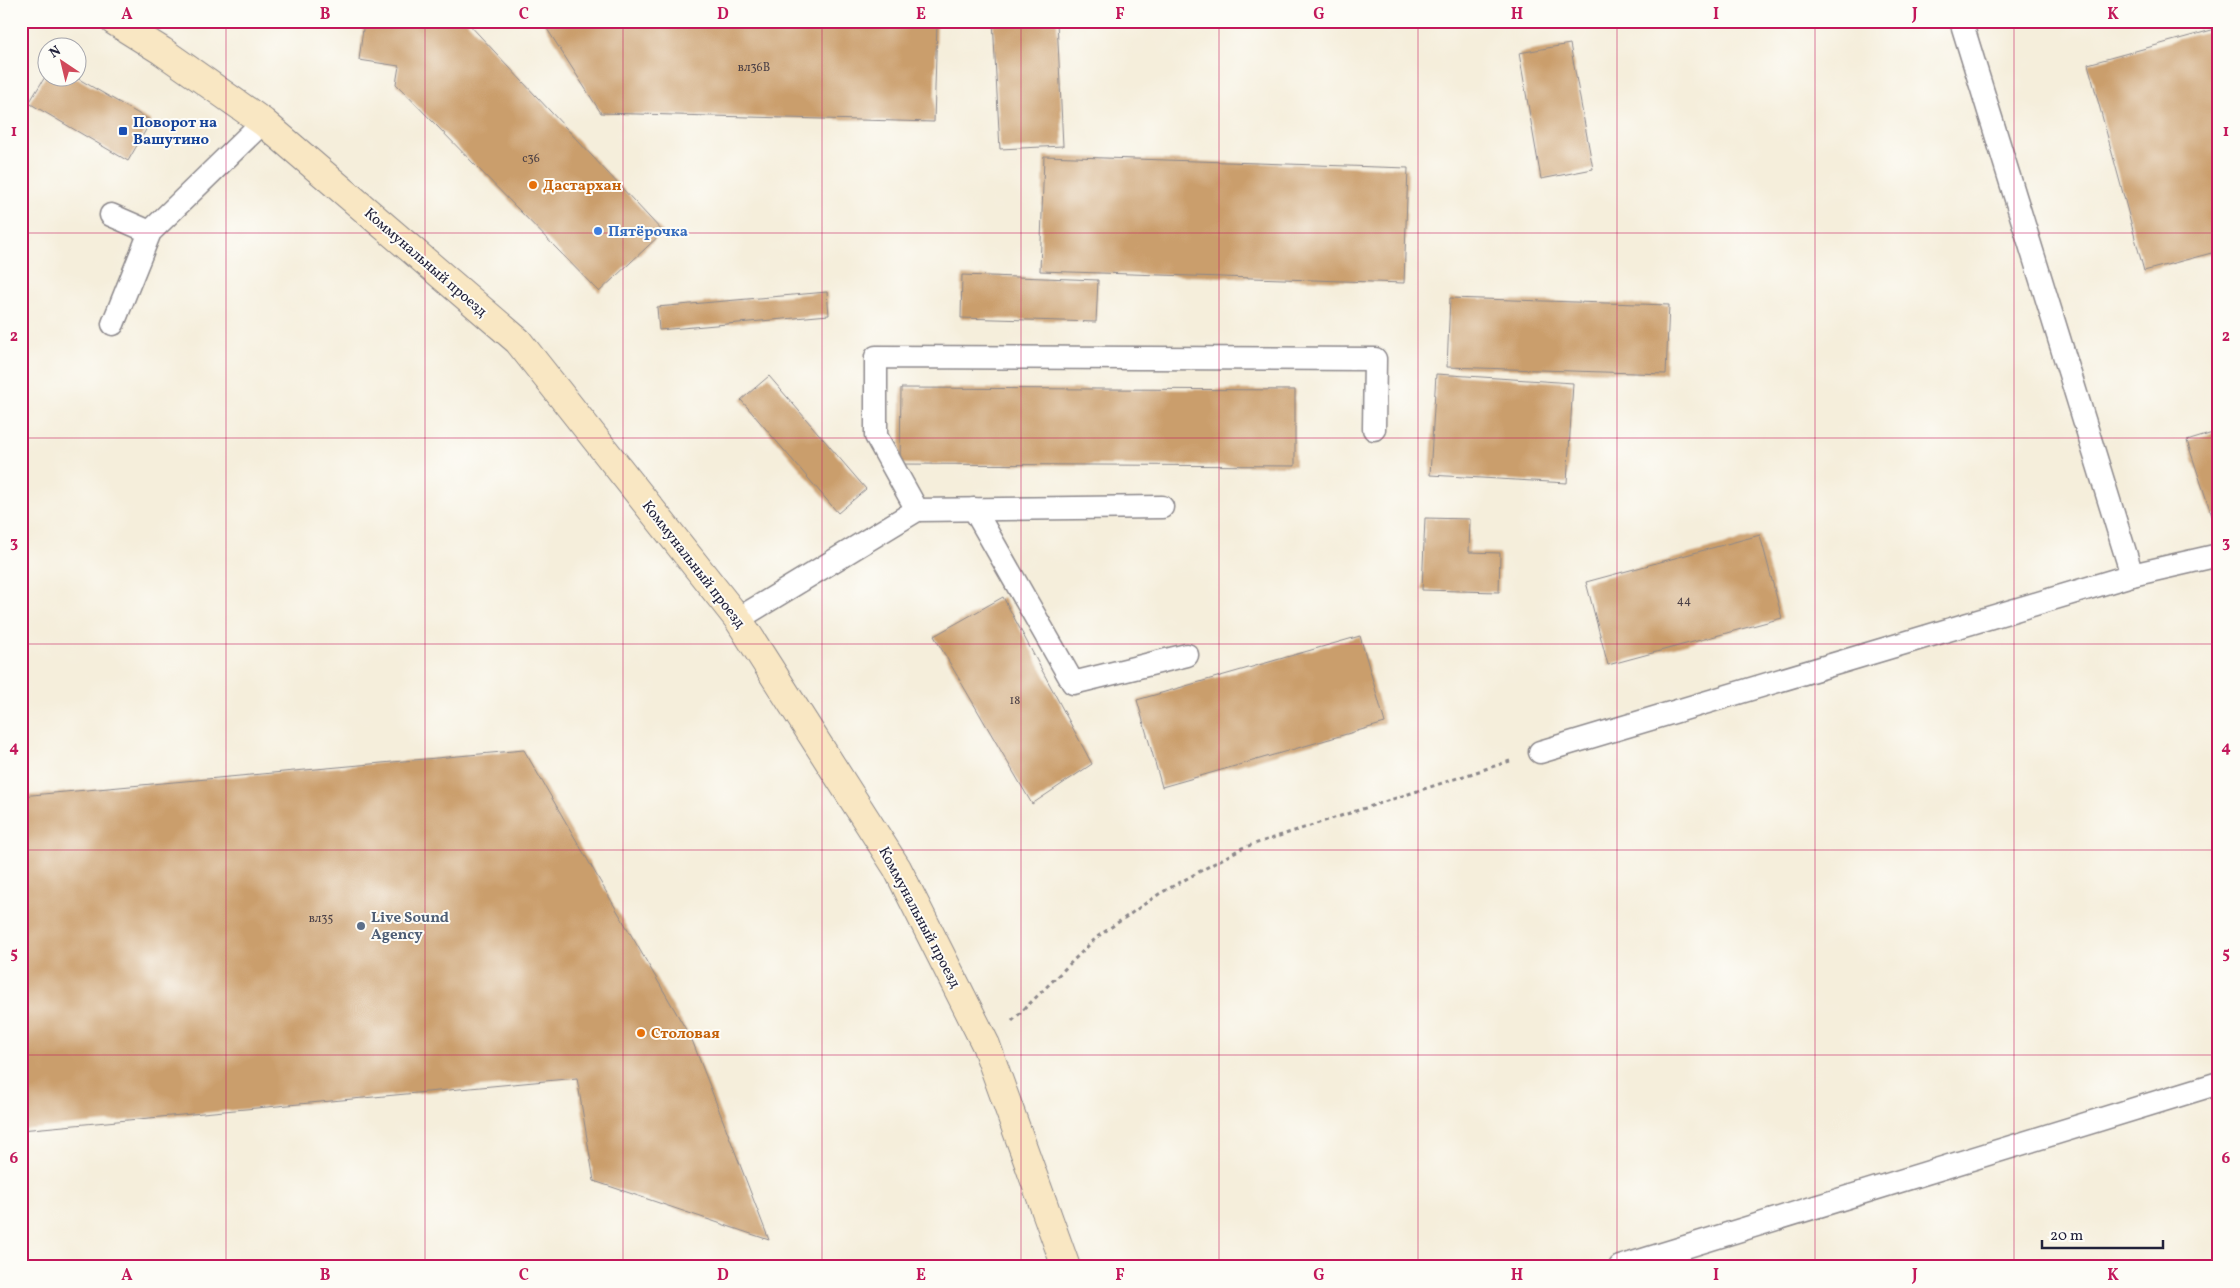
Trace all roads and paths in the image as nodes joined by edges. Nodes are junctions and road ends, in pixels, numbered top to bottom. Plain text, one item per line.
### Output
1 (114, 21) edge
2 (1961, 21) edge
3 (264, 122) junction
4 (111, 215) dead end
5 (150, 232) junction
6 (113, 324) dead end
7 (1374, 429) dead end
8 (1162, 507) dead end
9 (974, 509) junction
10 (917, 510) junction
11 (2219, 555) edge
12 (2132, 575) junction
13 (738, 619) junction
14 (1187, 655) dead end
15 (1540, 752) joint
16 (986, 1045) junction
17 (2219, 1082) edge
18 (1066, 1267) edge
19 (1620, 1267) edge

1 - 3 street, Коммунальный проезд
2 - 12 lane
3 - 5 lane
3 - 13 street, Коммунальный проезд
4 - 5 lane
5 - 6 lane
7 - 10 lane
8 - 9 lane
9 - 10 lane
9 - 14 lane
10 - 13 lane
11 - 12 lane
12 - 15 lane
13 - 16 street, Коммунальный проезд
15 - 16 path
16 - 18 street, Коммунальный проезд
17 - 19 lane

